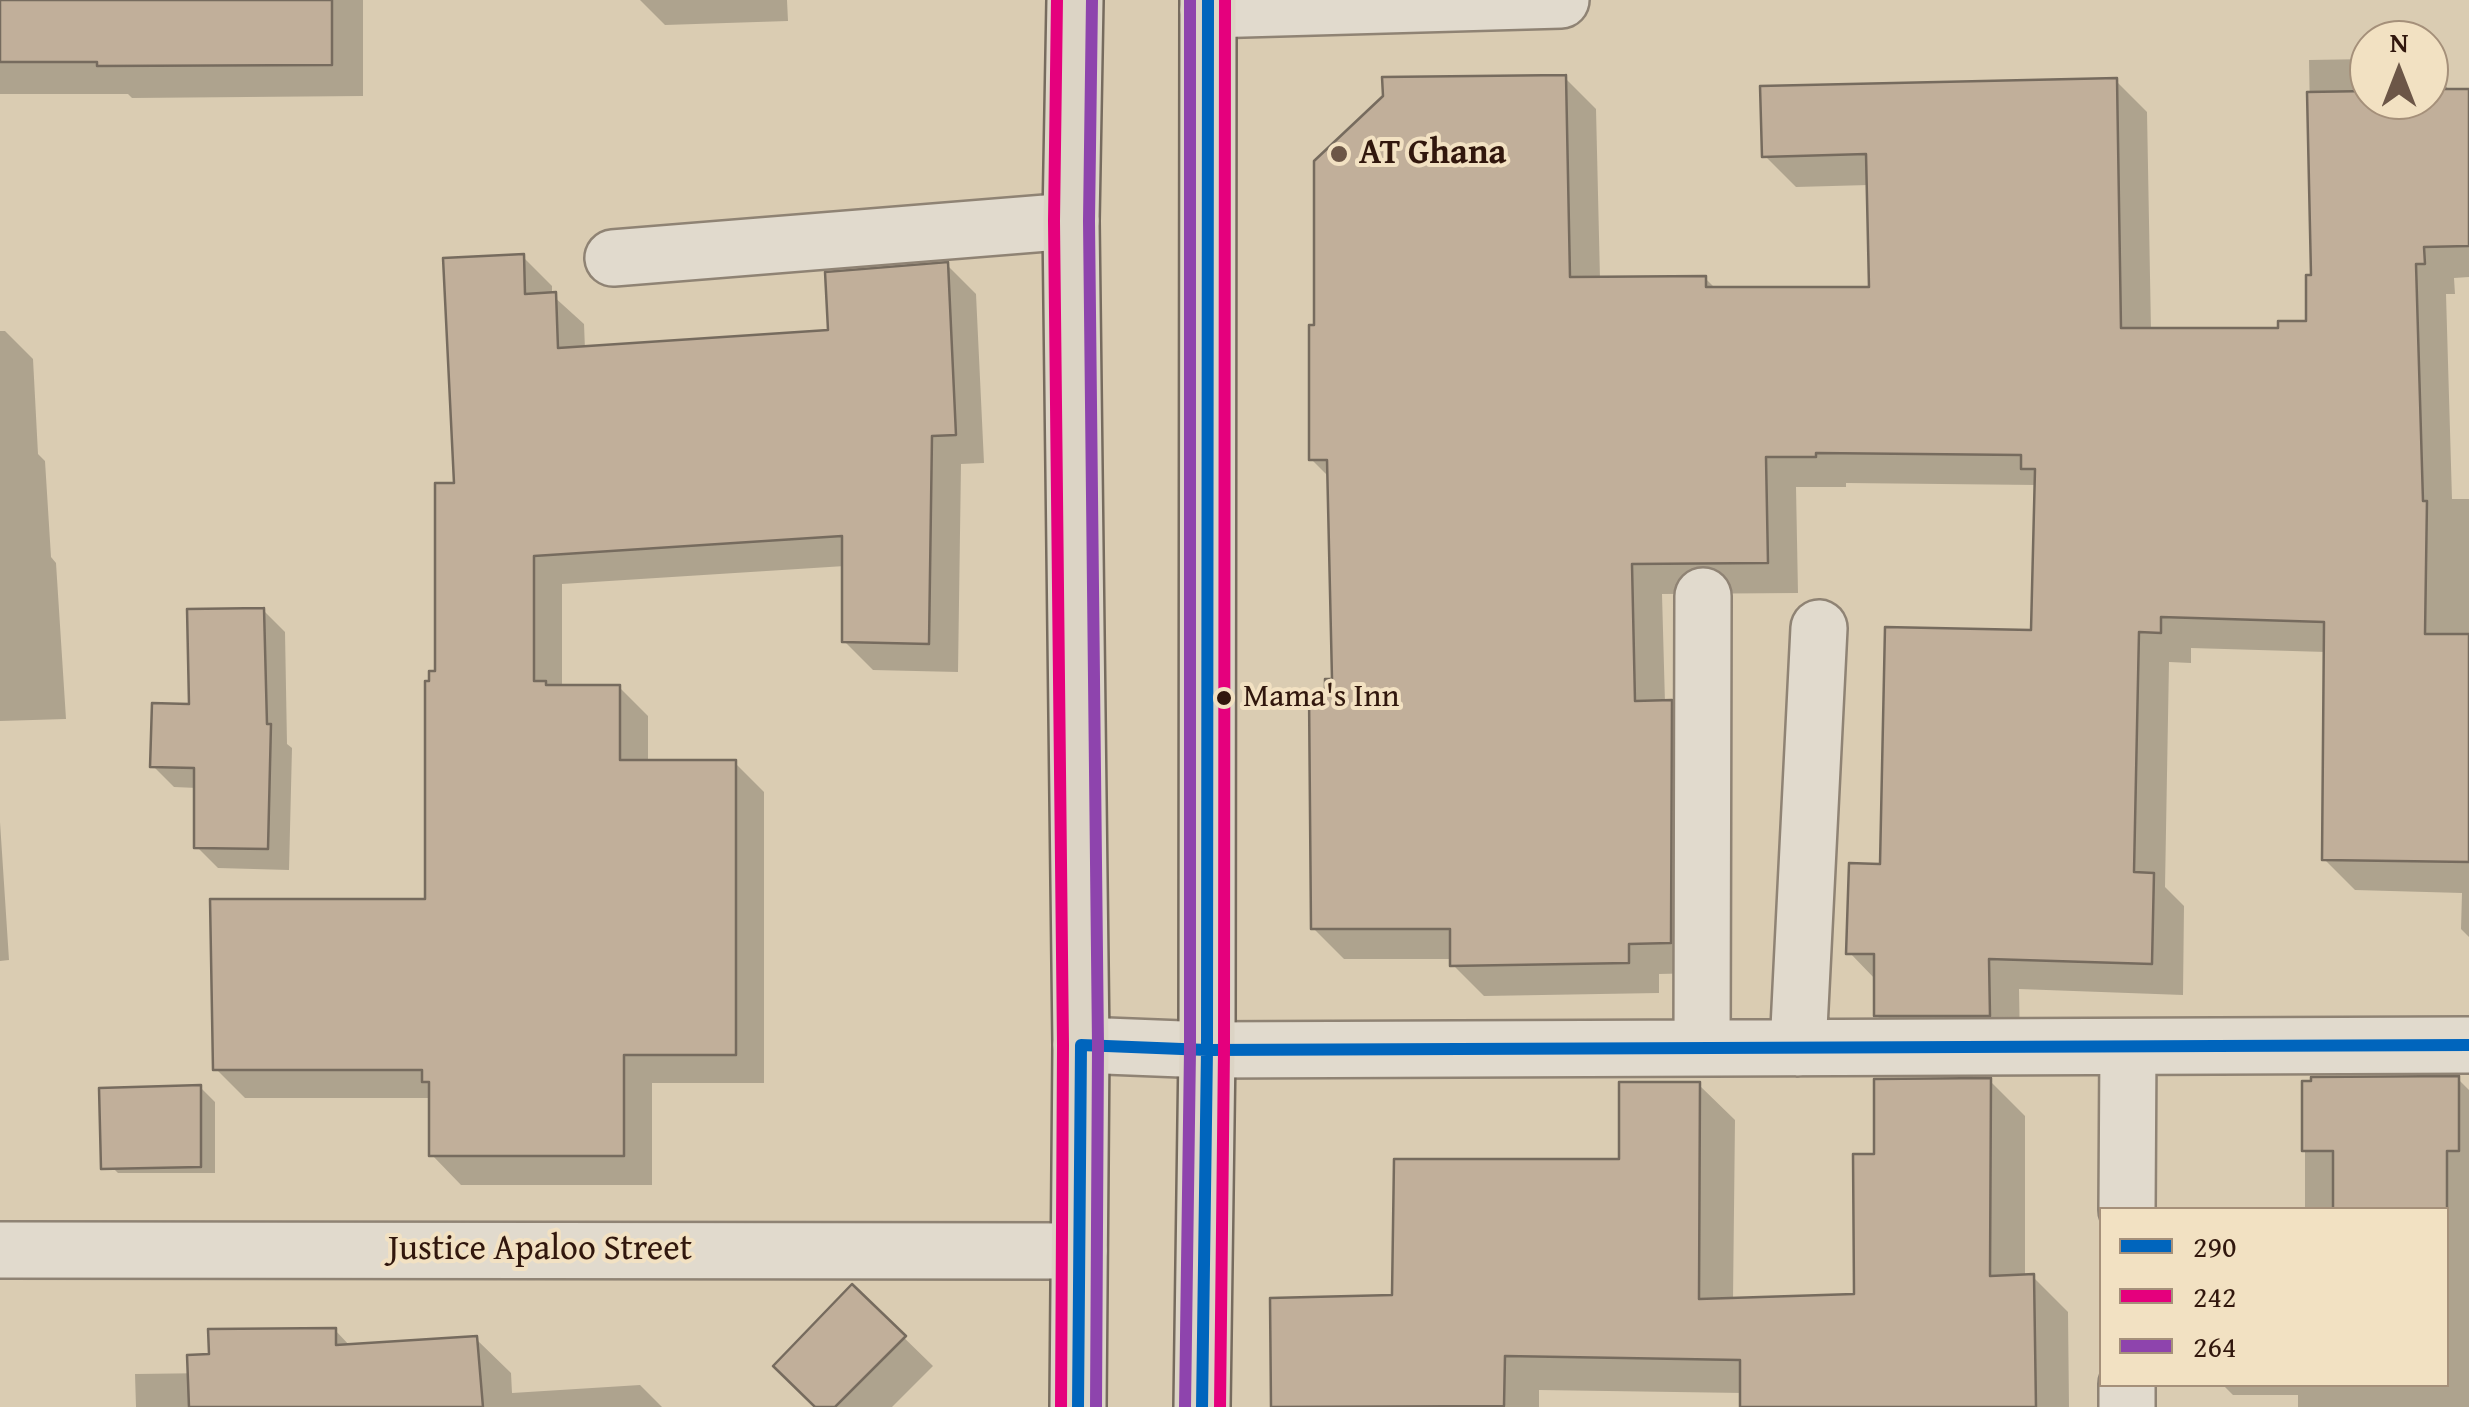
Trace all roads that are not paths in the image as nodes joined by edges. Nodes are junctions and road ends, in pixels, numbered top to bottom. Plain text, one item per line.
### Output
1 (1075, 0) edge
2 (1561, 0) edge
3 (1208, 5) edge
4 (1071, 221) junction
5 (614, 258) dead end
6 (1703, 596) dead end
7 (1818, 628) dead end
8 (2469, 1045) edge
9 (1080, 1046) junction
10 (2128, 1047) junction
11 (1702, 1048) junction
12 (1798, 1048) junction
13 (1207, 1050) junction
14 (2128, 1207) edge
15 (0, 1250) edge
16 (1079, 1251) junction
17 (1078, 1407) edge
18 (1202, 1407) edge

1 - 4 main road
2 - 3 street
3 - 13 main road
4 - 5 street
4 - 9 main road
6 - 11 street
7 - 12 street
8 - 10 street
9 - 13 street
9 - 16 main road
10 - 12 street
10 - 14 street
11 - 12 street
11 - 13 street
13 - 18 main road
15 - 16 street, Justice Apaloo Street
16 - 17 main road

